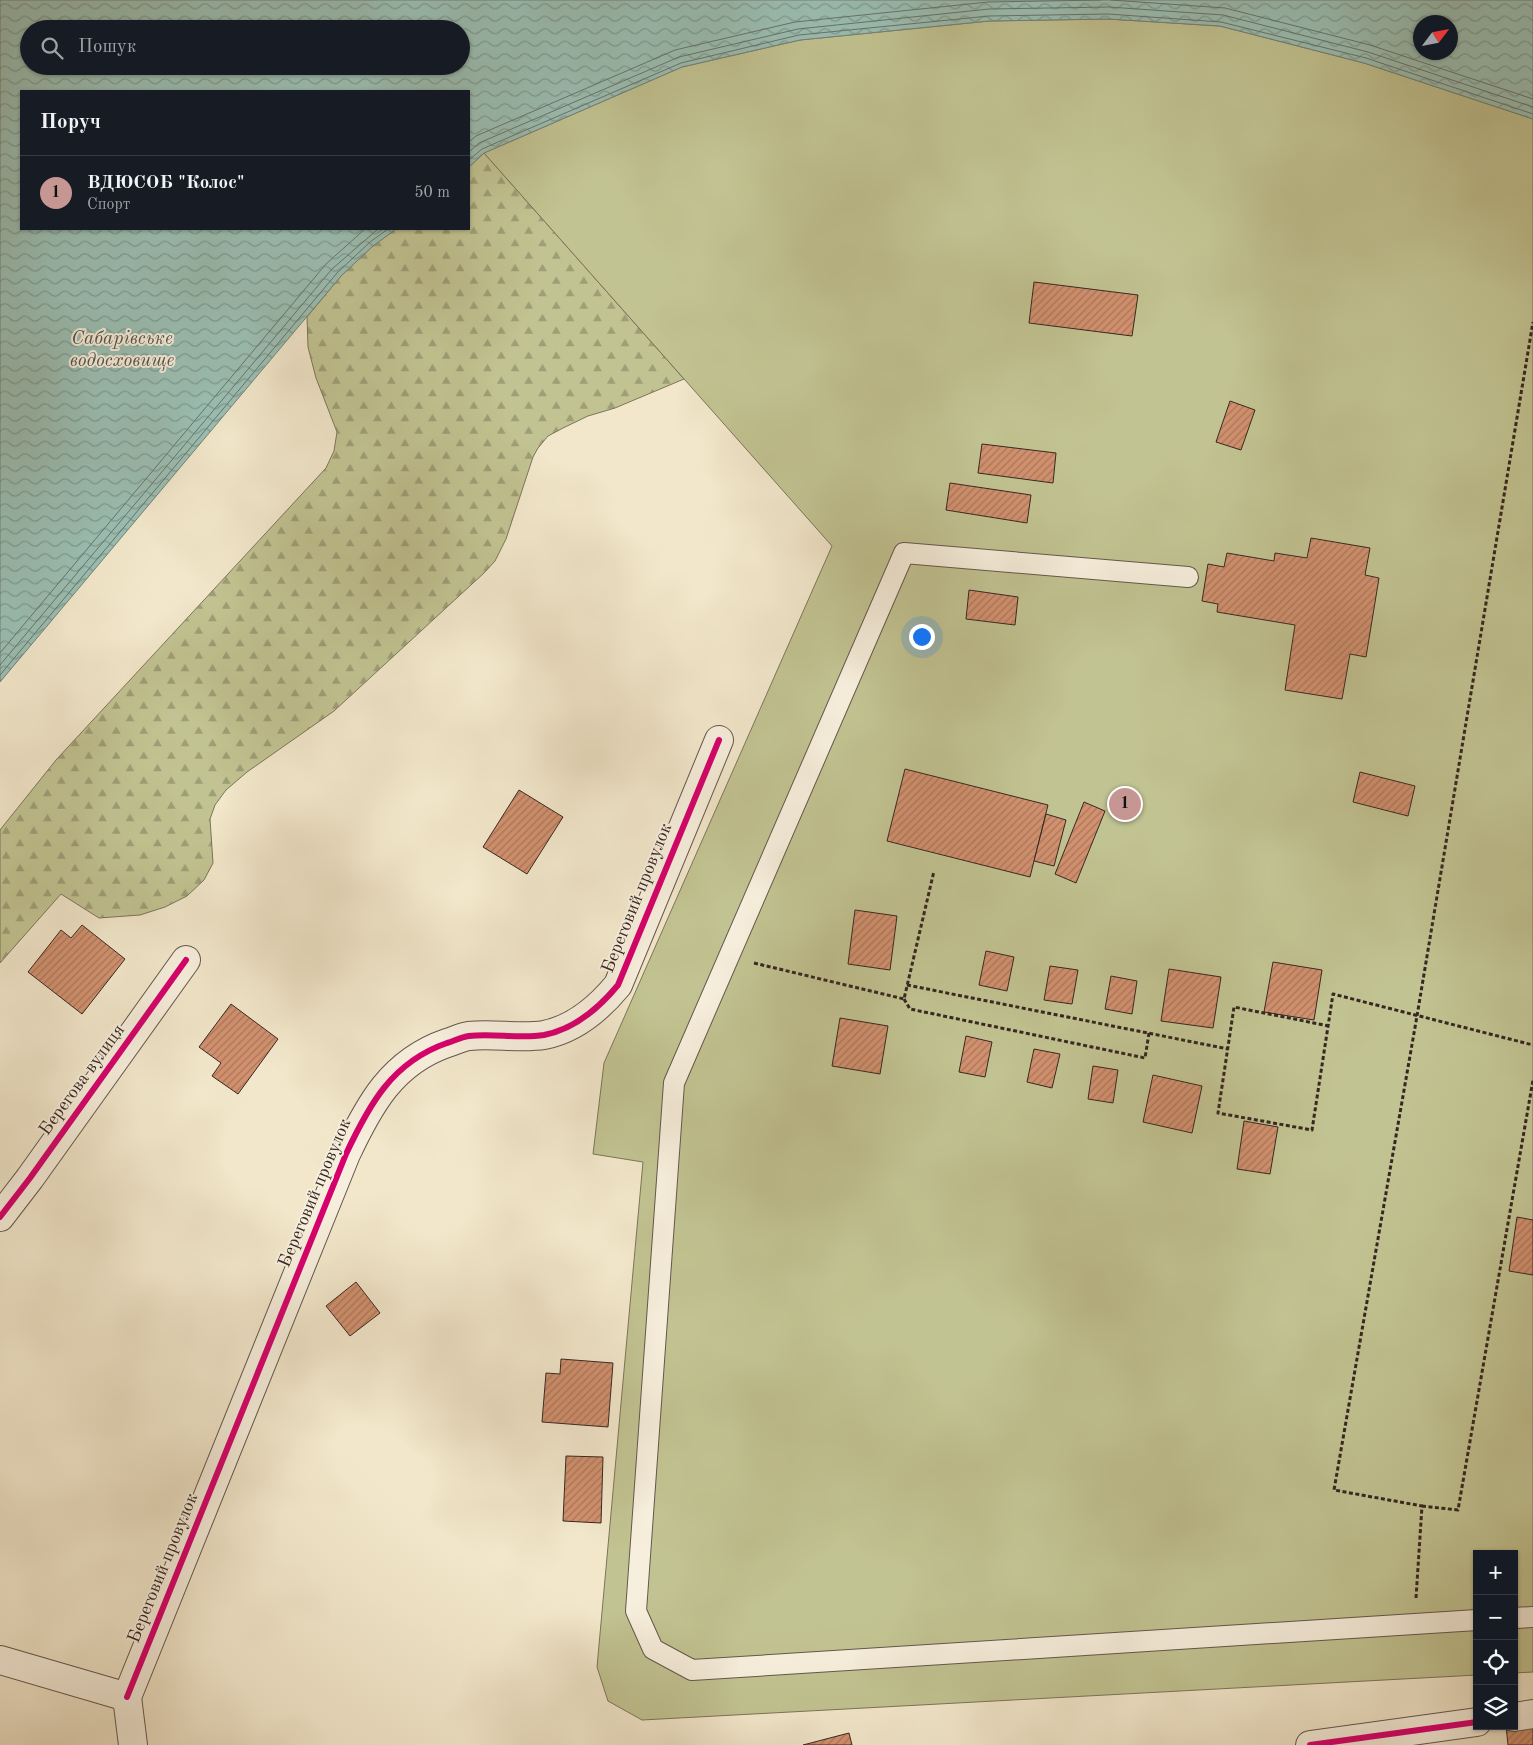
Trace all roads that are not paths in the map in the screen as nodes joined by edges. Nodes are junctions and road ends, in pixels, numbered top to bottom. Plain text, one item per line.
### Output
1 (1188, 577) dead end
2 (719, 740) dead end
3 (186, 960) dead end
4 (0, 1217) edge
5 (1533, 1617) edge
6 (1518, 1618) edge
7 (1473, 1620) edge
8 (0, 1660) edge
9 (127, 1697) junction
10 (1533, 1714) edge
11 (1518, 1716) edge
12 (1473, 1723) edge
13 (133, 1745) edge
14 (1310, 1745) edge

1 - 7 lane
2 - 9 street, Береговий провулок
3 - 4 street, Берегова вулиця
5 - 6 lane
8 - 9 street
9 - 13 street
10 - 11 street
12 - 14 street

